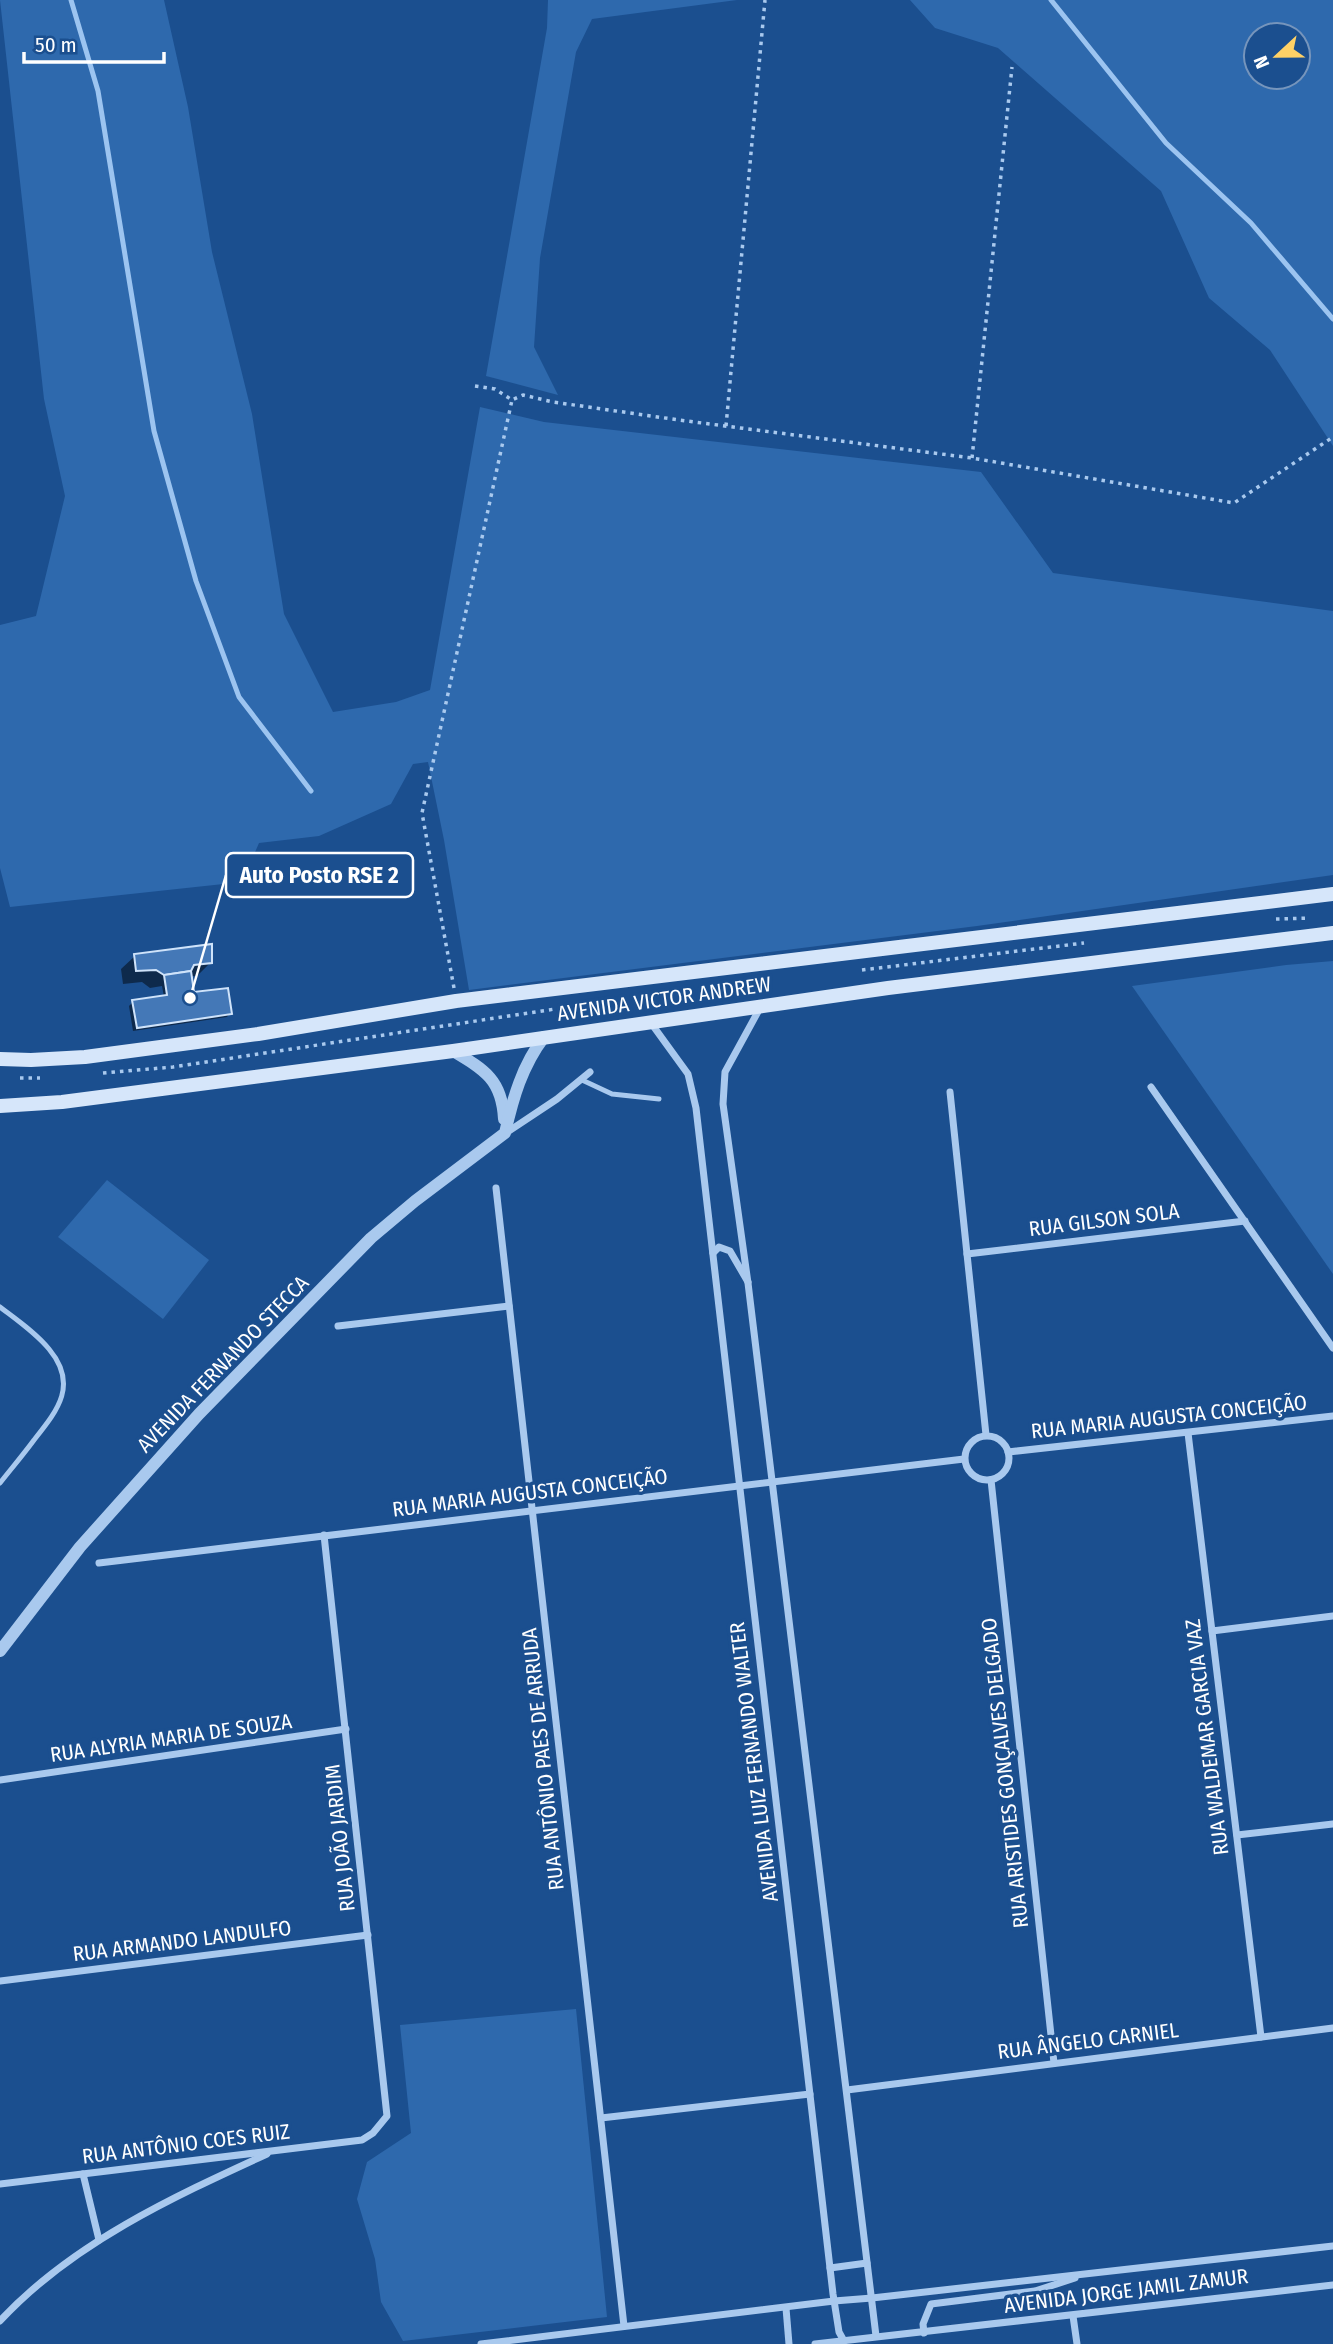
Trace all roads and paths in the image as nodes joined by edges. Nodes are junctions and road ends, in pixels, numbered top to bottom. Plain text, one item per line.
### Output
1 (765, 0) edge
2 (1012, 67) dead end
3 (475, 386) dead end
4 (512, 400) junction
5 (726, 426) junction
6 (1333, 437) edge
7 (972, 458) junction
8 (1333, 894) edge
9 (1321, 917) dead end
10 (1271, 919) dead end
11 (1333, 933) edge
12 (1096, 941) dead end
13 (851, 971) dead end
14 (456, 1001) junction
15 (607, 1001) dead end
16 (761, 1007) junction
17 (651, 1023) junction
18 (544, 1037) junction
19 (453, 1051) junction
20 (0, 1059) edge
21 (590, 1072) dead end
22 (94, 1073) dead end
23 (9, 1077) dead end
24 (42, 1077) dead end
25 (583, 1080) junction
26 (1151, 1087) dead end
27 (950, 1092) dead end
28 (659, 1099) dead end
29 (0, 1106) edge
30 (505, 1133) junction
31 (496, 1188) dead end
32 (1245, 1221) junction
33 (713, 1253) junction
34 (967, 1254) junction
35 (748, 1283) junction
36 (509, 1306) junction
37 (0, 1307) edge
38 (338, 1326) dead end
39 (1333, 1348) edge
40 (1333, 1416) edge
41 (1188, 1433) junction
42 (986, 1436) junction
43 (1008, 1452) junction
44 (964, 1459) junction
45 (991, 1480) junction
46 (772, 1482) junction
47 (0, 1483) edge
48 (740, 1486) junction
49 (532, 1510) junction
50 (324, 1535) junction
51 (99, 1563) dead end
52 (1333, 1616) edge
53 (1212, 1631) junction
54 (0, 1651) edge
55 (346, 1729) junction
56 (0, 1780) edge
57 (1333, 1824) edge
58 (1237, 1835) junction
59 (368, 1935) junction
60 (0, 1981) edge
61 (1333, 2028) edge
62 (1261, 2037) junction
63 (1054, 2063) junction
64 (847, 2090) junction
65 (810, 2094) junction
66 (601, 2118) junction
67 (373, 2133) joint
68 (274, 2151) junction
69 (83, 2174) junction
70 (0, 2184) edge
71 (99, 2240) junction
72 (1333, 2246) edge
73 (867, 2263) junction
74 (830, 2268) junction
75 (1088, 2274) junction
76 (1333, 2284) edge
77 (872, 2298) junction
78 (834, 2301) junction
79 (786, 2308) junction
80 (1073, 2316) junction
81 (0, 2321) edge
82 (624, 2326) junction
83 (923, 2333) junction
84 (876, 2336) junction
85 (844, 2341) junction
86 (481, 2344) edge
87 (789, 2344) edge
88 (815, 2344) edge
89 (1077, 2344) edge

1 - 5 path
2 - 7 path
3 - 4 path
4 - 5 path
4 - 14 path
5 - 7 path
6 - 7 path
8 - 14 main road, AVENIDA VICTOR ANDREW
9 - 10 path
11 - 16 main road, AVENIDA VICTOR ANDREW
12 - 13 path
14 - 20 main road, AVENIDA VICTOR ANDREW
15 - 22 path
16 - 17 main road, AVENIDA VICTOR ANDREW
16 - 35 street
17 - 18 main road, AVENIDA VICTOR ANDREW
17 - 33 street, AVENIDA LUIZ FERNANDO WALTER
18 - 19 main road, AVENIDA VICTOR ANDREW
18 - 30 street
19 - 29 main road, AVENIDA VICTOR ANDREW
19 - 30 street
21 - 25 street, AVENIDA FERNANDO STECCA
23 - 24 path
25 - 28 lane
25 - 30 street, AVENIDA FERNANDO STECCA
26 - 32 street
27 - 34 street
30 - 54 street, AVENIDA FERNANDO STECCA
31 - 36 street, RUA ANTÔNIO PAES DE ARRUDA
32 - 34 street, RUA GILSON SOLA
32 - 39 street
33 - 35 street
33 - 48 street, AVENIDA LUIZ FERNANDO WALTER
34 - 42 street
35 - 46 street
36 - 38 street
36 - 49 street, RUA ANTÔNIO PAES DE ARRUDA
37 - 47 lane
40 - 41 street, RUA MARIA AUGUSTA CONCEIÇÃO
41 - 43 street, RUA MARIA AUGUSTA CONCEIÇÃO
41 - 53 street, RUA WALDEMAR GARCIA VAZ
42 - 43 street
42 - 44 street
43 - 45 street
44 - 45 street
44 - 46 street, RUA MARIA AUGUSTA CONCEIÇÃO
45 - 63 street, RUA ARISTIDES GONÇALVES DELGADO
46 - 48 street, RUA MARIA AUGUSTA CONCEIÇÃO
46 - 64 street
48 - 49 street, RUA MARIA AUGUSTA CONCEIÇÃO
48 - 65 street, AVENIDA LUIZ FERNANDO WALTER
49 - 50 street, RUA MARIA AUGUSTA CONCEIÇÃO
49 - 66 street, RUA ANTÔNIO PAES DE ARRUDA
50 - 51 street, RUA MARIA AUGUSTA CONCEIÇÃO
50 - 55 street, RUA JOÃO JARDIM
52 - 53 street
53 - 58 street, RUA WALDEMAR GARCIA VAZ
55 - 56 street, RUA ALYRIA MARIA DE SOUZA
55 - 59 street, RUA JOÃO JARDIM
57 - 58 street
58 - 62 street, RUA WALDEMAR GARCIA VAZ
59 - 60 street, RUA ARMANDO LANDULFO
59 - 67 street, RUA JOÃO JARDIM
61 - 62 street, RUA ÂNGELO CARNIEL
62 - 63 street, RUA ÂNGELO CARNIEL
63 - 64 street, RUA ÂNGELO CARNIEL
64 - 73 street
65 - 66 street
65 - 74 street, AVENIDA LUIZ FERNANDO WALTER
66 - 82 street, RUA ANTÔNIO PAES DE ARRUDA
67 - 68 street, RUA ANTÔNIO COES RUIZ
68 - 69 street, RUA ANTÔNIO COES RUIZ
68 - 71 street
69 - 70 street, RUA ANTÔNIO COES RUIZ
69 - 71 street
71 - 81 street
72 - 75 street, AVENIDA JORGE JAMIL ZAMUR
73 - 74 street
73 - 77 street
74 - 78 street, AVENIDA LUIZ FERNANDO WALTER
75 - 77 street, AVENIDA JORGE JAMIL ZAMUR
75 - 83 street, AVENIDA JORGE JAMIL ZAMUR
76 - 80 street, AVENIDA JORGE JAMIL ZAMUR
77 - 78 street, AVENIDA JORGE JAMIL ZAMUR
77 - 84 street
78 - 79 street, AVENIDA JORGE JAMIL ZAMUR
78 - 85 street, AVENIDA LUIZ FERNANDO WALTER
79 - 82 street, AVENIDA JORGE JAMIL ZAMUR
79 - 87 street
80 - 83 street, AVENIDA JORGE JAMIL ZAMUR
80 - 89 street
82 - 86 street, AVENIDA JORGE JAMIL ZAMUR
83 - 84 street, AVENIDA JORGE JAMIL ZAMUR
84 - 85 street, AVENIDA JORGE JAMIL ZAMUR
85 - 88 street, AVENIDA JORGE JAMIL ZAMUR

